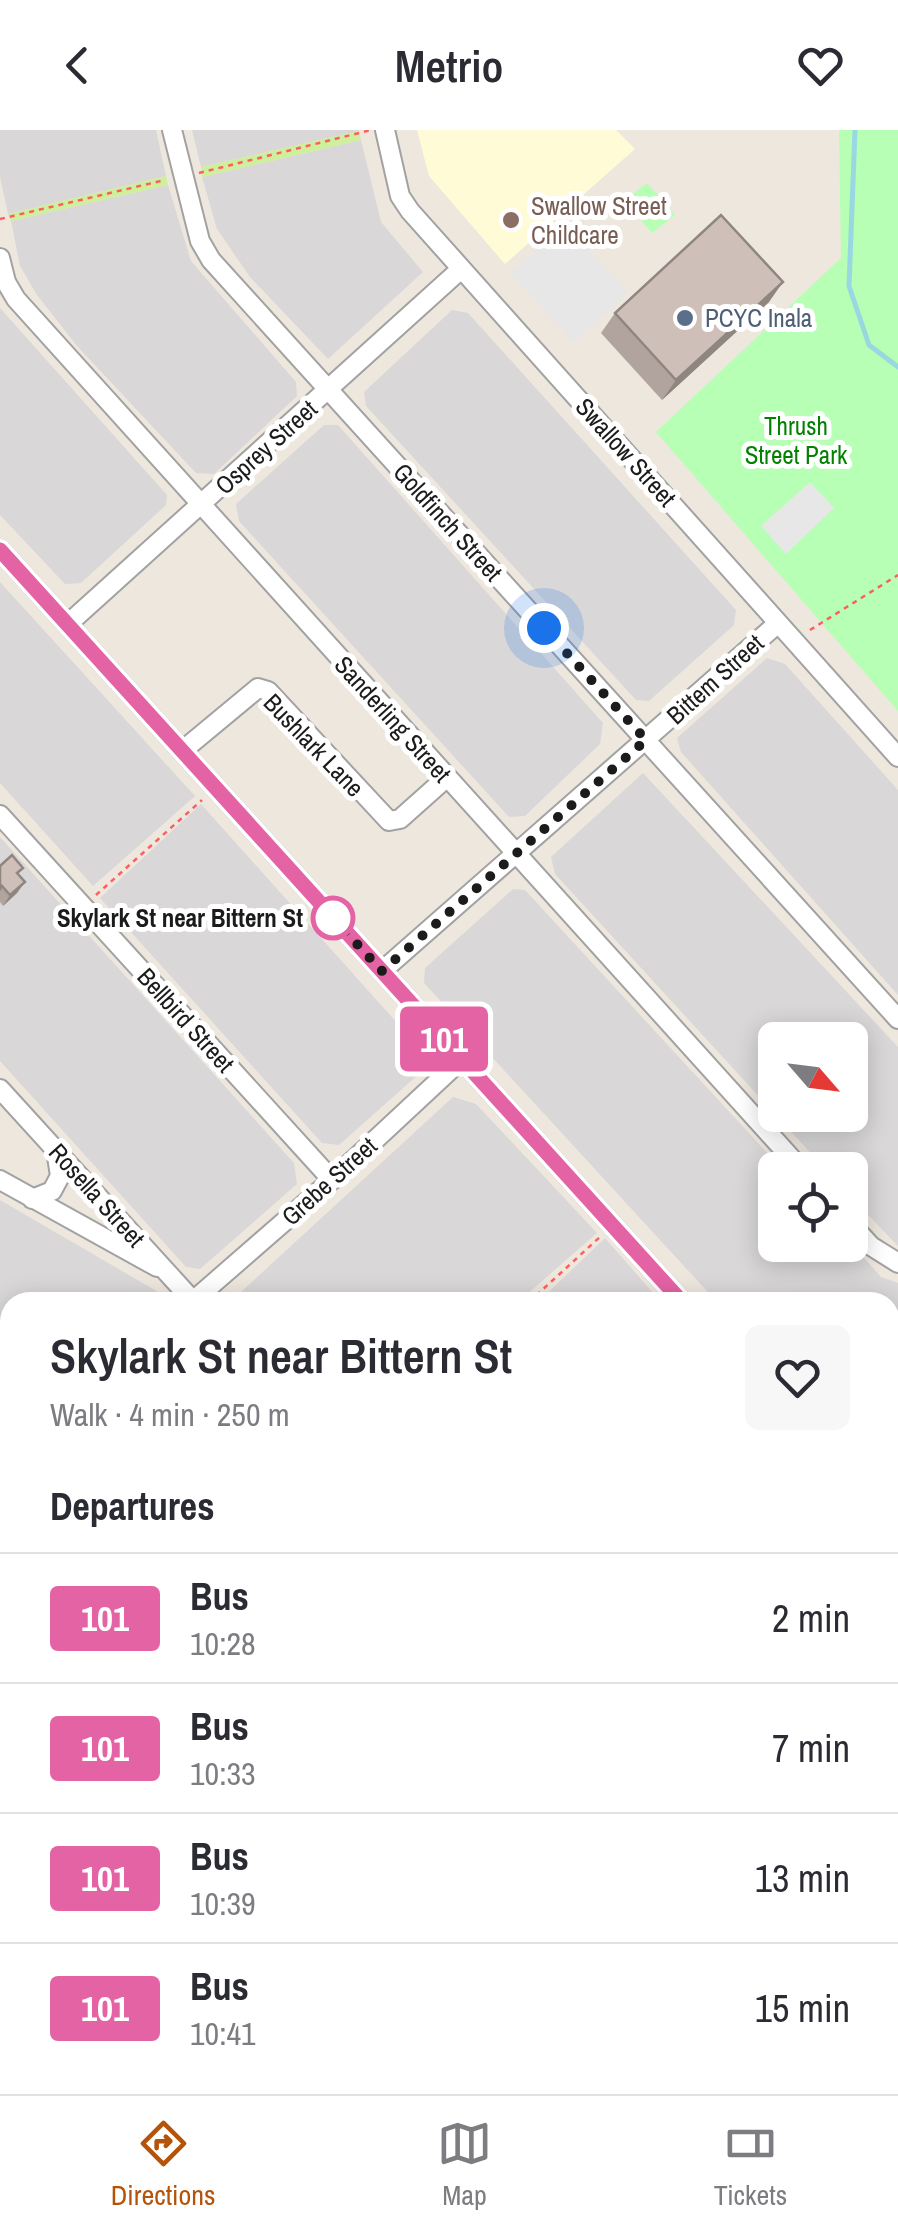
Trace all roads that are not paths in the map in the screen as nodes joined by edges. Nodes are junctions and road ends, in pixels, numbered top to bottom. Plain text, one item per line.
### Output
1 (172, 130) edge
2 (385, 130) edge
3 (0, 258) edge
4 (462, 269) junction
5 (329, 391) junction
6 (200, 505) junction
7 (0, 550) edge
8 (69, 622) junction
9 (777, 624) junction
10 (646, 740) junction
11 (182, 751) junction
12 (898, 757) edge
13 (446, 778) junction
14 (0, 815) edge
15 (516, 854) junction
16 (382, 971) junction
17 (898, 1019) edge
18 (462, 1059) junction
19 (0, 1089) edge
20 (56, 1150) junction
21 (786, 1152) edge
22 (0, 1180) edge
23 (332, 1180) junction
24 (32, 1198) junction
25 (868, 1243) edge
26 (898, 1263) edge
27 (168, 1274) junction
28 (185, 1292) edge
29 (205, 1292) edge
30 (673, 1292) edge

1 - 5 street, Goldfinch Street
2 - 4 street, Swallow Street
3 - 6 street, Sanderling Street
4 - 5 street, Osprey Street
4 - 9 street, Swallow Street
5 - 6 street, Osprey Street
5 - 10 street, Goldfinch Street
6 - 8 street, Osprey Street
6 - 13 street, Sanderling Street
7 - 8 street
8 - 11 street
9 - 10 street, Bittem Street
9 - 12 street, Swallow Street
10 - 15 street, Bittem Street
10 - 17 street, Goldfinch Street
11 - 13 street, Bushlark Lane
11 - 16 street
13 - 15 street, Sanderling Street
14 - 23 street, Bellbird Street
15 - 16 street, Bittem Street
15 - 21 street, Sanderling Street
16 - 18 street
18 - 23 street, Grebe Street
18 - 30 street
19 - 20 street, Rosella Street
20 - 24 street
20 - 27 street, Rosella Street
22 - 24 street
23 - 29 street, Grebe Street
24 - 27 street
25 - 26 street
27 - 28 street, Rosella Street

